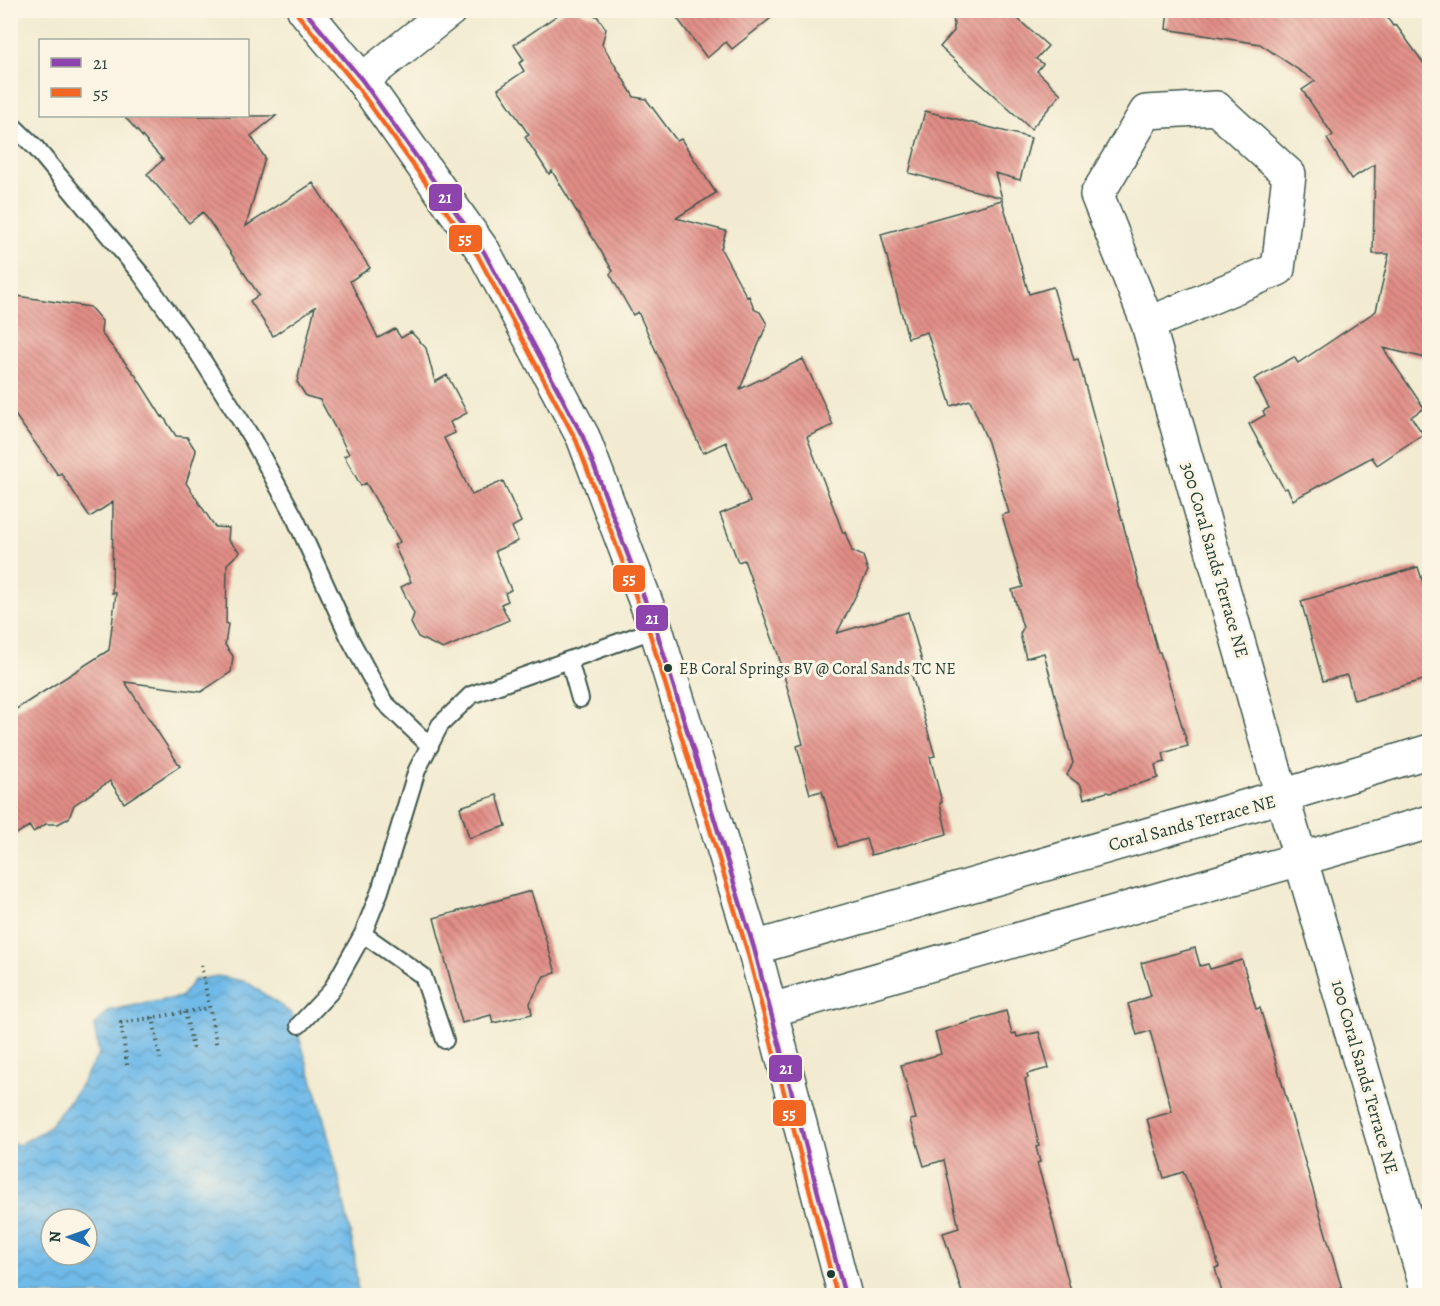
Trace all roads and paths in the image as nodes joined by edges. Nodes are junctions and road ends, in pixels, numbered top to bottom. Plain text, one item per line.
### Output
1 (304, 10) edge
2 (450, 10) edge
3 (362, 80) junction
4 (10, 123) edge
5 (1148, 324) junction
6 (656, 629) junction
7 (569, 660) junction
8 (580, 699) dead end
9 (430, 746) junction
10 (1430, 751) edge
11 (1282, 796) junction
12 (1430, 822) edge
13 (1302, 858) junction
14 (363, 934) junction
15 (754, 948) junction
16 (201, 965) dead end
17 (209, 1008) junction
18 (771, 1010) junction
19 (185, 1012) junction
20 (153, 1017) junction
21 (299, 1025) dead end
22 (445, 1040) dead end
23 (216, 1047) dead end
24 (194, 1053) dead end
25 (160, 1059) dead end
26 (127, 1065) dead end
27 (845, 1296) edge
28 (1429, 1296) edge

1 - 3 street
2 - 3 street
3 - 6 street
4 - 9 lane
5 - 5 street, 300 Coral Sands Terrace NE
5 - 11 street, 300 Coral Sands Terrace NE
6 - 7 lane
6 - 15 street
7 - 8 lane
7 - 9 lane
9 - 14 lane
10 - 11 street
11 - 13 street, Coral Sands Terrace NE
11 - 15 street, Coral Sands Terrace NE
12 - 13 street
13 - 18 street
13 - 28 street, 100 Coral Sands Terrace NE
14 - 21 lane
14 - 22 lane
15 - 18 street
16 - 17 path
17 - 19 path
17 - 23 path
18 - 27 street
19 - 20 path
19 - 24 path
20 - 25 path
20 - 26 path

